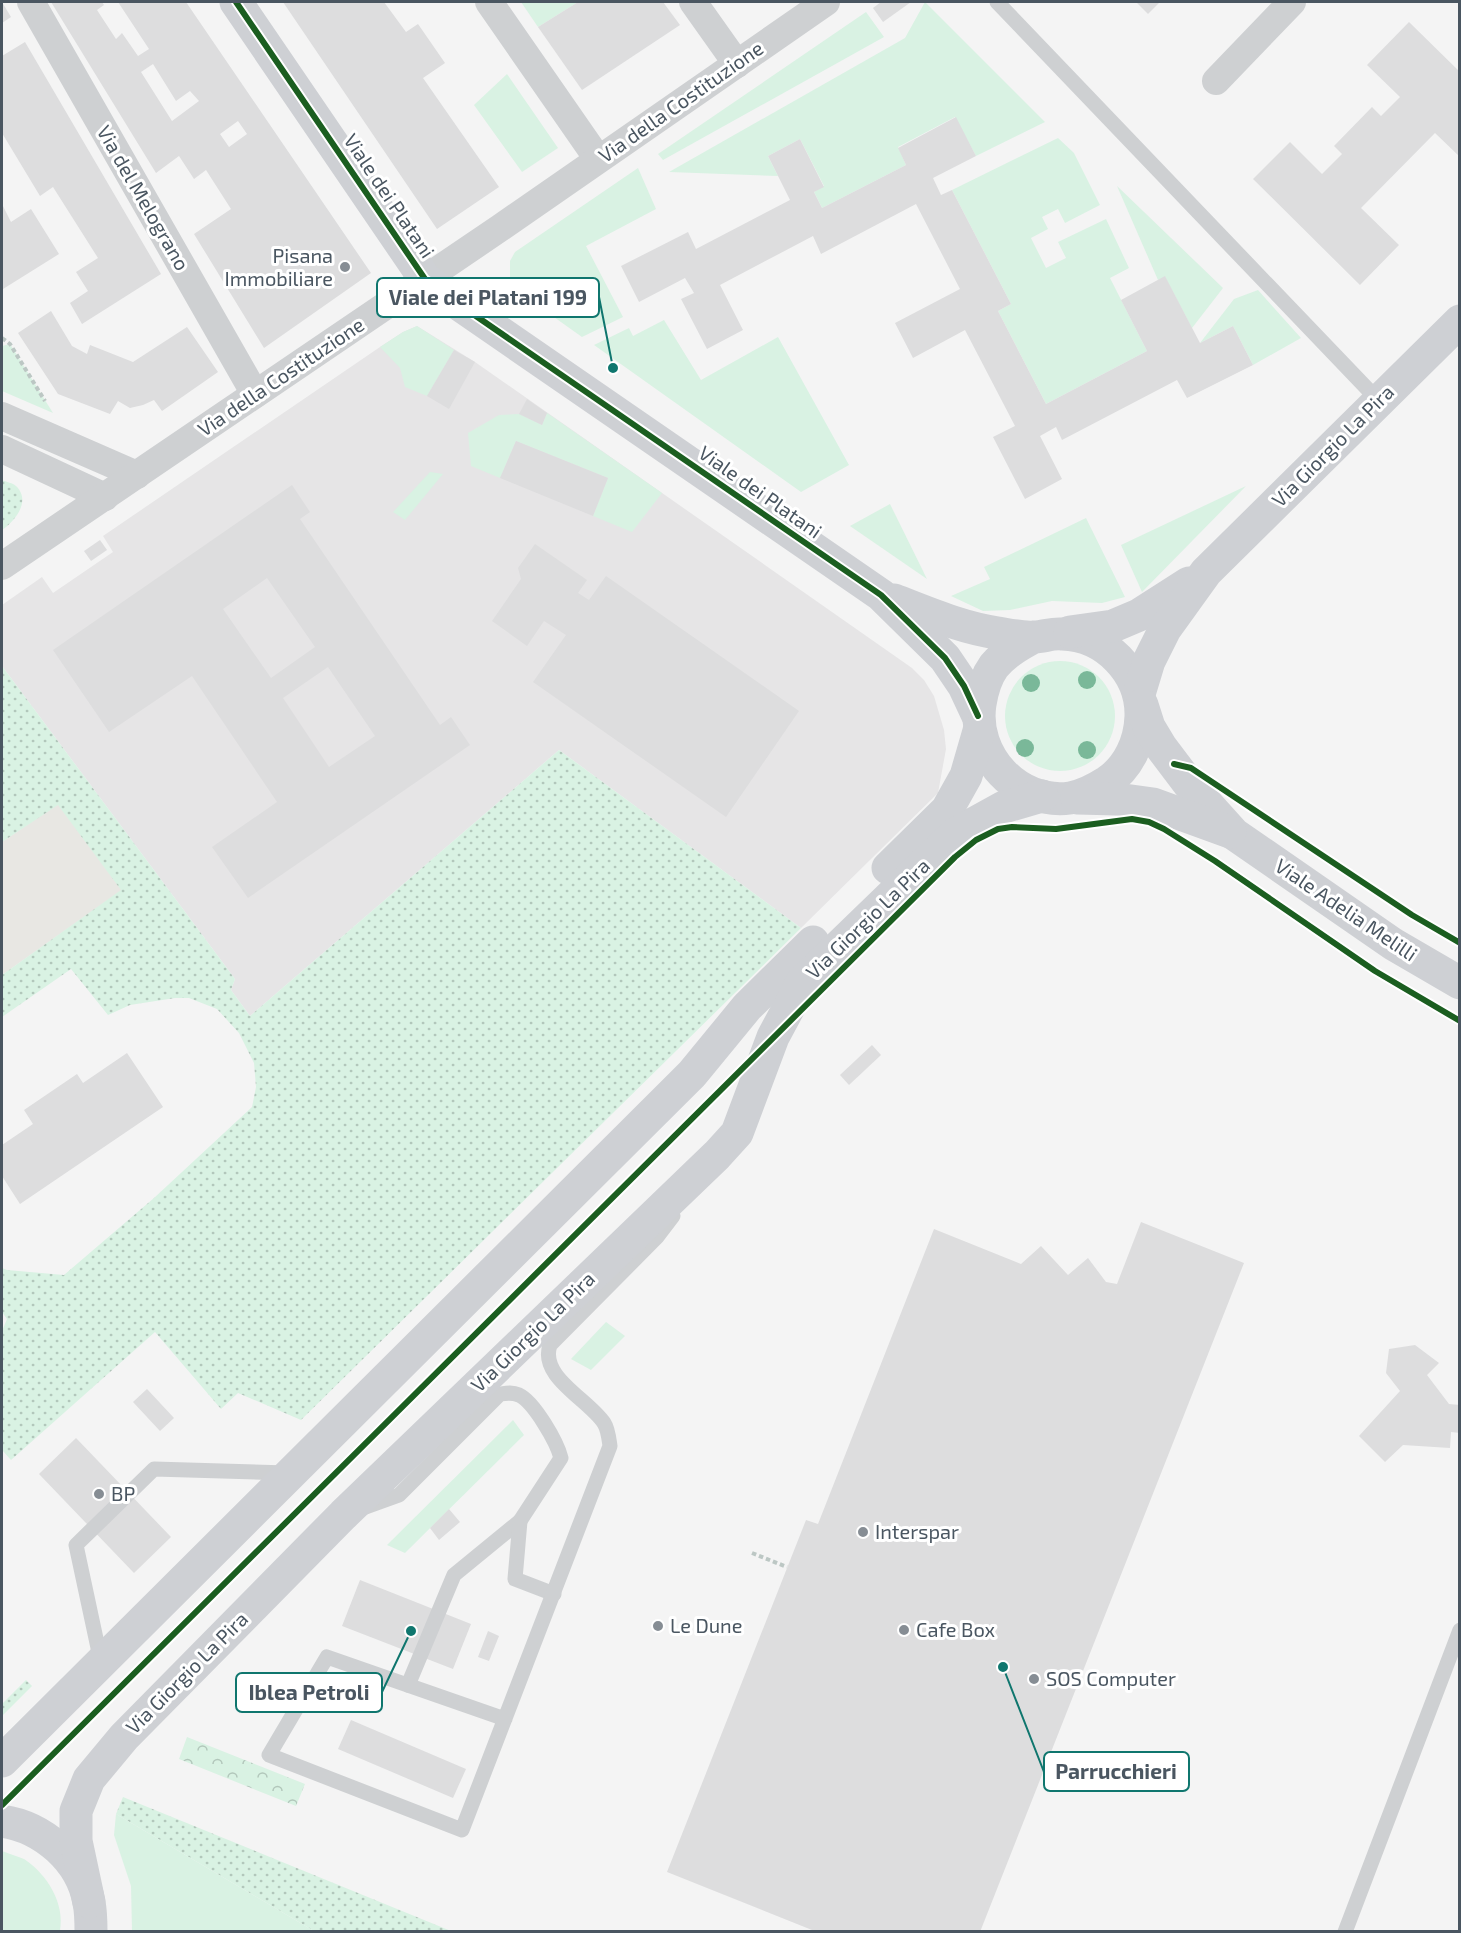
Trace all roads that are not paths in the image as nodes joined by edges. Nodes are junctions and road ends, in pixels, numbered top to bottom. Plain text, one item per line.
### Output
1 (31, 2) edge
2 (236, 2) edge
3 (489, 2) edge
4 (693, 2) edge
5 (826, 2) edge
6 (997, 2) edge
7 (1292, 2) edge
8 (737, 64) junction
9 (1216, 81) dead end
10 (598, 159) junction
11 (425, 279) junction
12 (1460, 321) edge
13 (255, 394) junction
14 (1379, 401) junction
15 (2, 416) edge
16 (2, 449) edge
17 (137, 475) junction
18 (105, 497) junction
19 (2, 566) edge
20 (1206, 572) junction
21 (880, 595) junction
22 (1047, 635) junction
23 (1140, 699) junction
24 (978, 723) junction
25 (1056, 797) junction
26 (1233, 834) junction
27 (1460, 983) edge
28 (717, 1155) junction
29 (291, 1474) junction
30 (343, 1515) junction
31 (520, 1521) junction
32 (554, 1593) junction
33 (1460, 1630) edge
34 (101, 1664) junction
35 (408, 1685) junction
36 (506, 1719) junction
37 (2, 1761) edge
38 (2, 1821) edge
39 (90, 1917) edge
40 (1345, 1932) edge

1 - 13 street, Via del Melograno
2 - 11 main road, Viale dei Platani
3 - 10 street
4 - 8 street
5 - 8 street, Via della Costituzione
6 - 14 lane
7 - 9 street
8 - 10 street, Via della Costituzione
10 - 11 street, Via della Costituzione
11 - 13 street, Via della Costituzione
11 - 21 main road, Viale dei Platani
12 - 14 main road, Via Giorgio La Pira
13 - 17 street, Via della Costituzione
14 - 20 main road, Via Giorgio La Pira
15 - 17 street
16 - 18 street
17 - 18 street, Via della Costituzione
18 - 19 street, Via della Costituzione
20 - 22 main road
20 - 23 main road
21 - 22 main road
21 - 24 main road
22 - 23 main road
22 - 24 main road
23 - 25 main road
23 - 26 main road
24 - 25 main road
24 - 29 main road, Via Giorgio La Pira
25 - 26 main road
25 - 28 main road, Via Giorgio La Pira
26 - 27 main road, Viale Adelia Melilli
28 - 30 main road, Via Giorgio La Pira
28 - 32 lane
29 - 34 main road, Via Giorgio La Pira
29 - 34 lane
30 - 31 lane
30 - 39 main road, Via Giorgio La Pira
31 - 32 lane
31 - 35 lane
32 - 36 lane
33 - 40 lane
34 - 37 main road, Via Giorgio La Pira
35 - 36 lane
35 - 36 lane
38 - 39 main road

